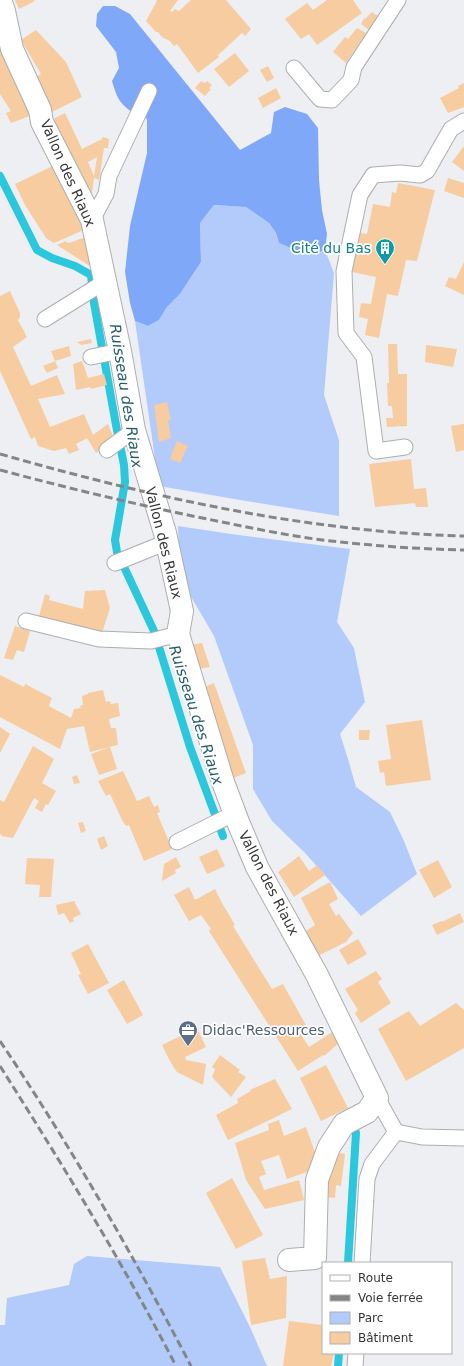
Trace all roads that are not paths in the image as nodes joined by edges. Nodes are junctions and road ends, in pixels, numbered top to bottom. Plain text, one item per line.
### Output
1 (0, 0) edge
2 (398, 0) edge
3 (294, 68) dead end
4 (149, 91) dead end
5 (464, 121) edge
6 (92, 220) junction
7 (102, 285) junction
8 (45, 319) dead end
9 (114, 352) junction
10 (91, 357) dead end
11 (131, 433) junction
12 (405, 447) dead end
13 (107, 450) dead end
14 (167, 542) junction
15 (115, 563) dead end
16 (26, 621) dead end
17 (163, 638) junction
18 (230, 816) junction
19 (177, 842) dead end
20 (377, 1098) junction
21 (396, 1132) junction
22 (464, 1138) edge
23 (289, 1260) dead end
24 (362, 1262) edge
25 (356, 1354) edge
26 (355, 1366) edge

1 - 6 street, Vallon des Riaux
2 - 3 lane
4 - 6 lane
5 - 12 lane
6 - 7 street, Vallon des Riaux
7 - 8 lane
7 - 9 street, Vallon des Riaux
9 - 10 lane
9 - 11 street, Vallon des Riaux
11 - 13 lane
11 - 14 street, Vallon des Riaux
14 - 15 lane
14 - 17 street, Vallon des Riaux
16 - 17 lane
17 - 18 street, Vallon des Riaux
18 - 19 lane
18 - 20 street, Vallon des Riaux
20 - 21 lane
20 - 23 street
21 - 22 lane
21 - 24 lane
25 - 26 lane

